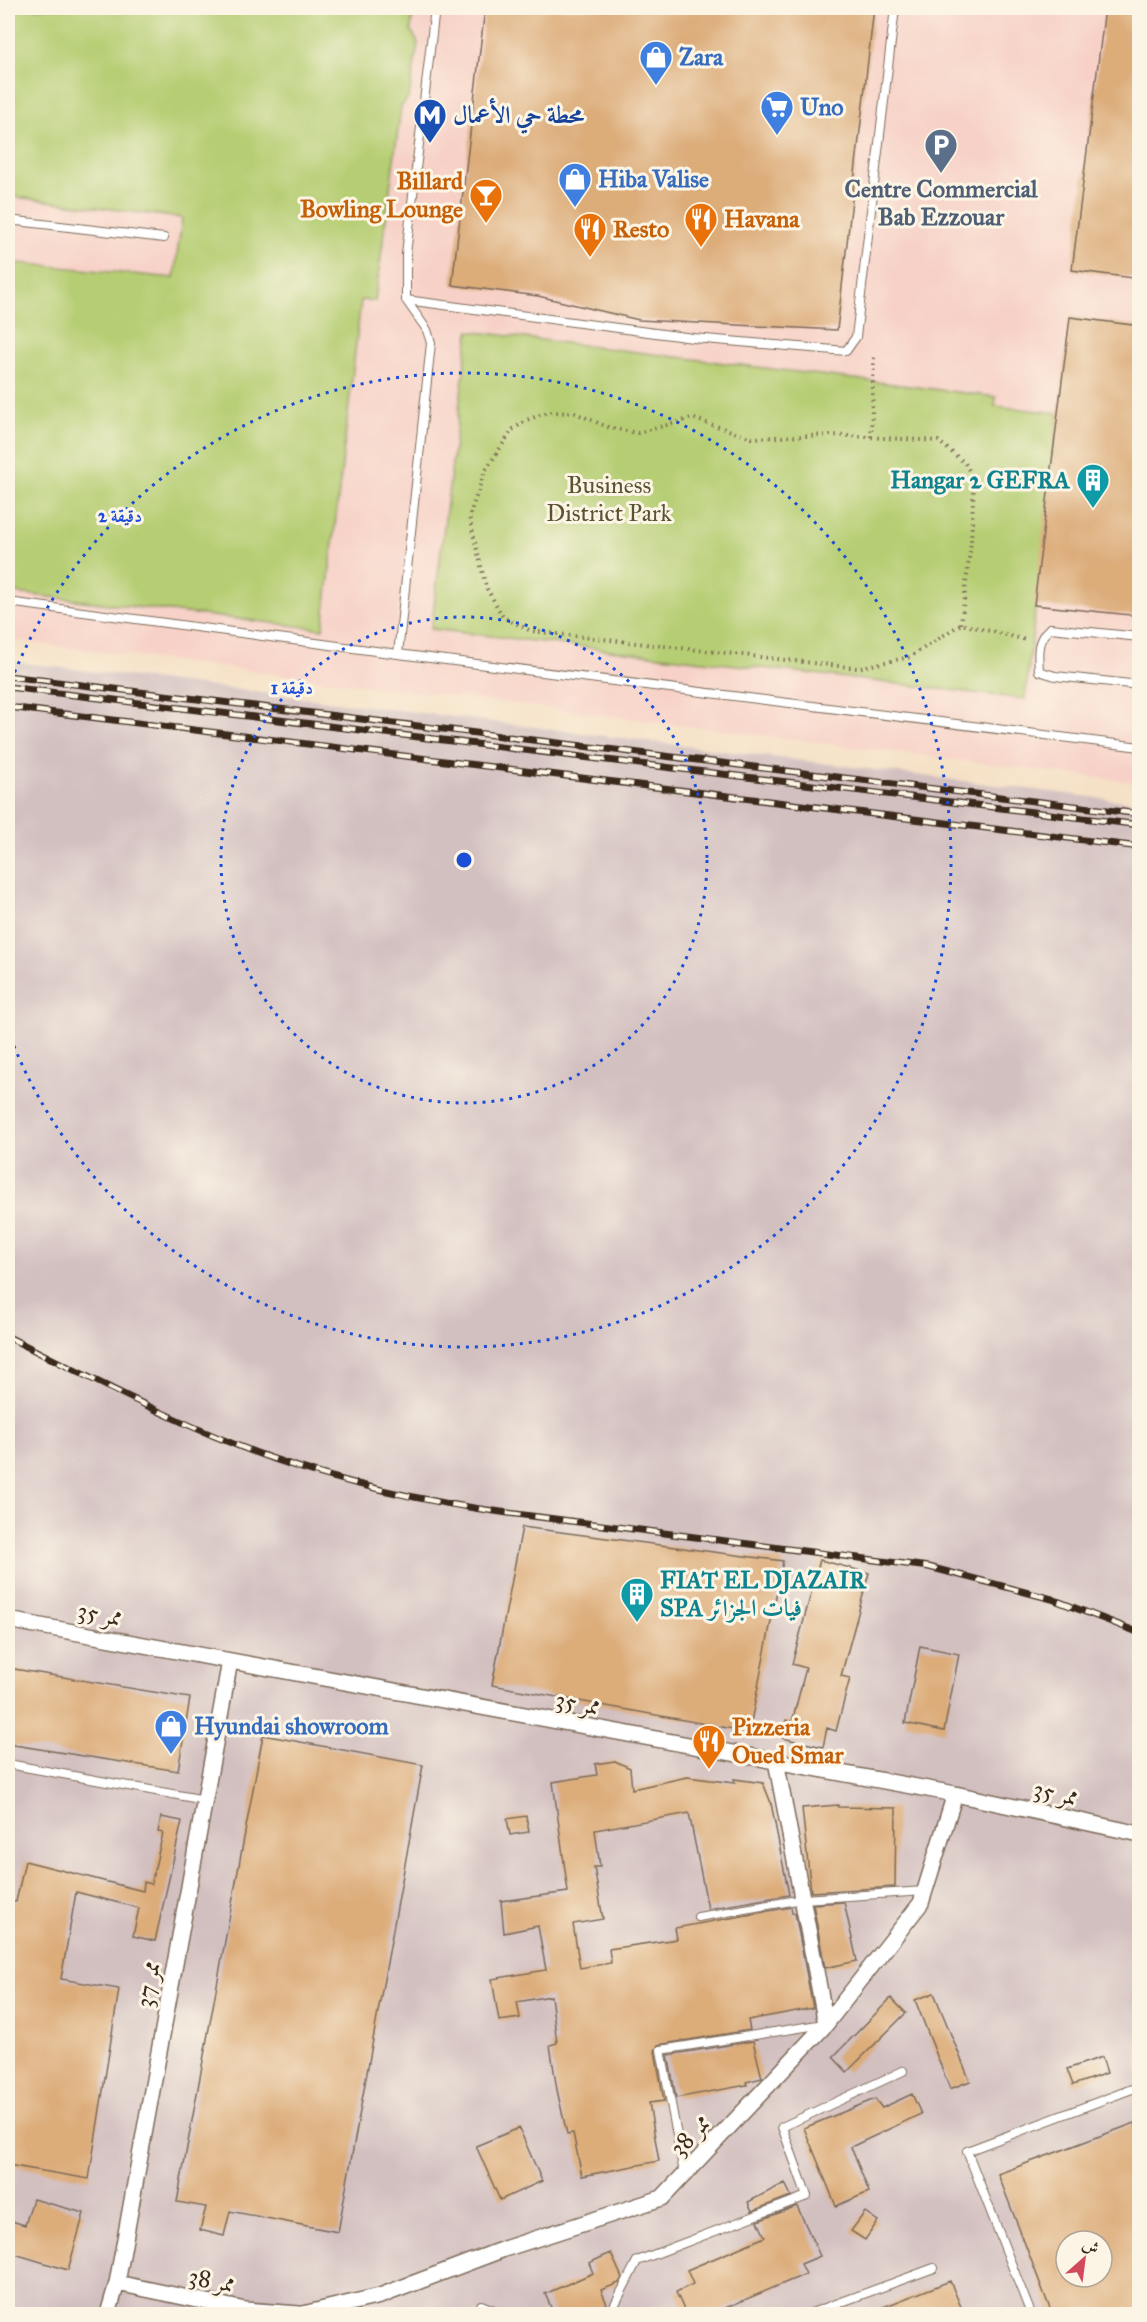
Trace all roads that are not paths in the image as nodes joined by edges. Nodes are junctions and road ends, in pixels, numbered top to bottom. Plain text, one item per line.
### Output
1 (435, 8) edge
2 (895, 8) edge
3 (8, 220) edge
4 (164, 238) dead end
5 (406, 300) junction
6 (8, 602) edge
7 (1140, 637) edge
8 (398, 654) junction
9 (1140, 685) edge
10 (1140, 747) edge
11 (8, 1620) edge
12 (230, 1661) junction
13 (776, 1761) junction
14 (8, 1764) edge
15 (955, 1794) junction
16 (205, 1800) junction
17 (1140, 1834) edge
18 (926, 1890) junction
19 (803, 1899) junction
20 (698, 1917) dead end
21 (826, 2024) junction
22 (903, 2071) dead end
23 (1140, 2086) edge
24 (684, 2173) junction
25 (934, 2268) dead end
26 (117, 2283) junction
27 (108, 2314) edge
28 (301, 2314) edge
29 (477, 2314) edge
30 (504, 2314) edge
31 (610, 2314) edge
32 (809, 2314) edge
33 (1031, 2314) edge

1 - 5 lane
2 - 5 lane
3 - 4 lane
5 - 8 lane
6 - 8 lane
7 - 9 lane
8 - 10 lane
11 - 12 street, ممر 35
12 - 13 street, ممر 35
12 - 16 street, ممر 37
13 - 15 street, ممر 35
13 - 19 street
14 - 16 lane
15 - 17 street, ممر 35
15 - 18 street, ممر 38
16 - 26 street, ممر 37
18 - 19 lane
18 - 21 street, ممر 38
19 - 20 lane
19 - 21 street
21 - 24 street, ممر 38
21 - 24 lane
22 - 31 lane
23 - 33 lane
24 - 28 street, ممر 38
25 - 32 lane
26 - 27 street, ممر 37
26 - 28 street, ممر 38
29 - 30 lane

